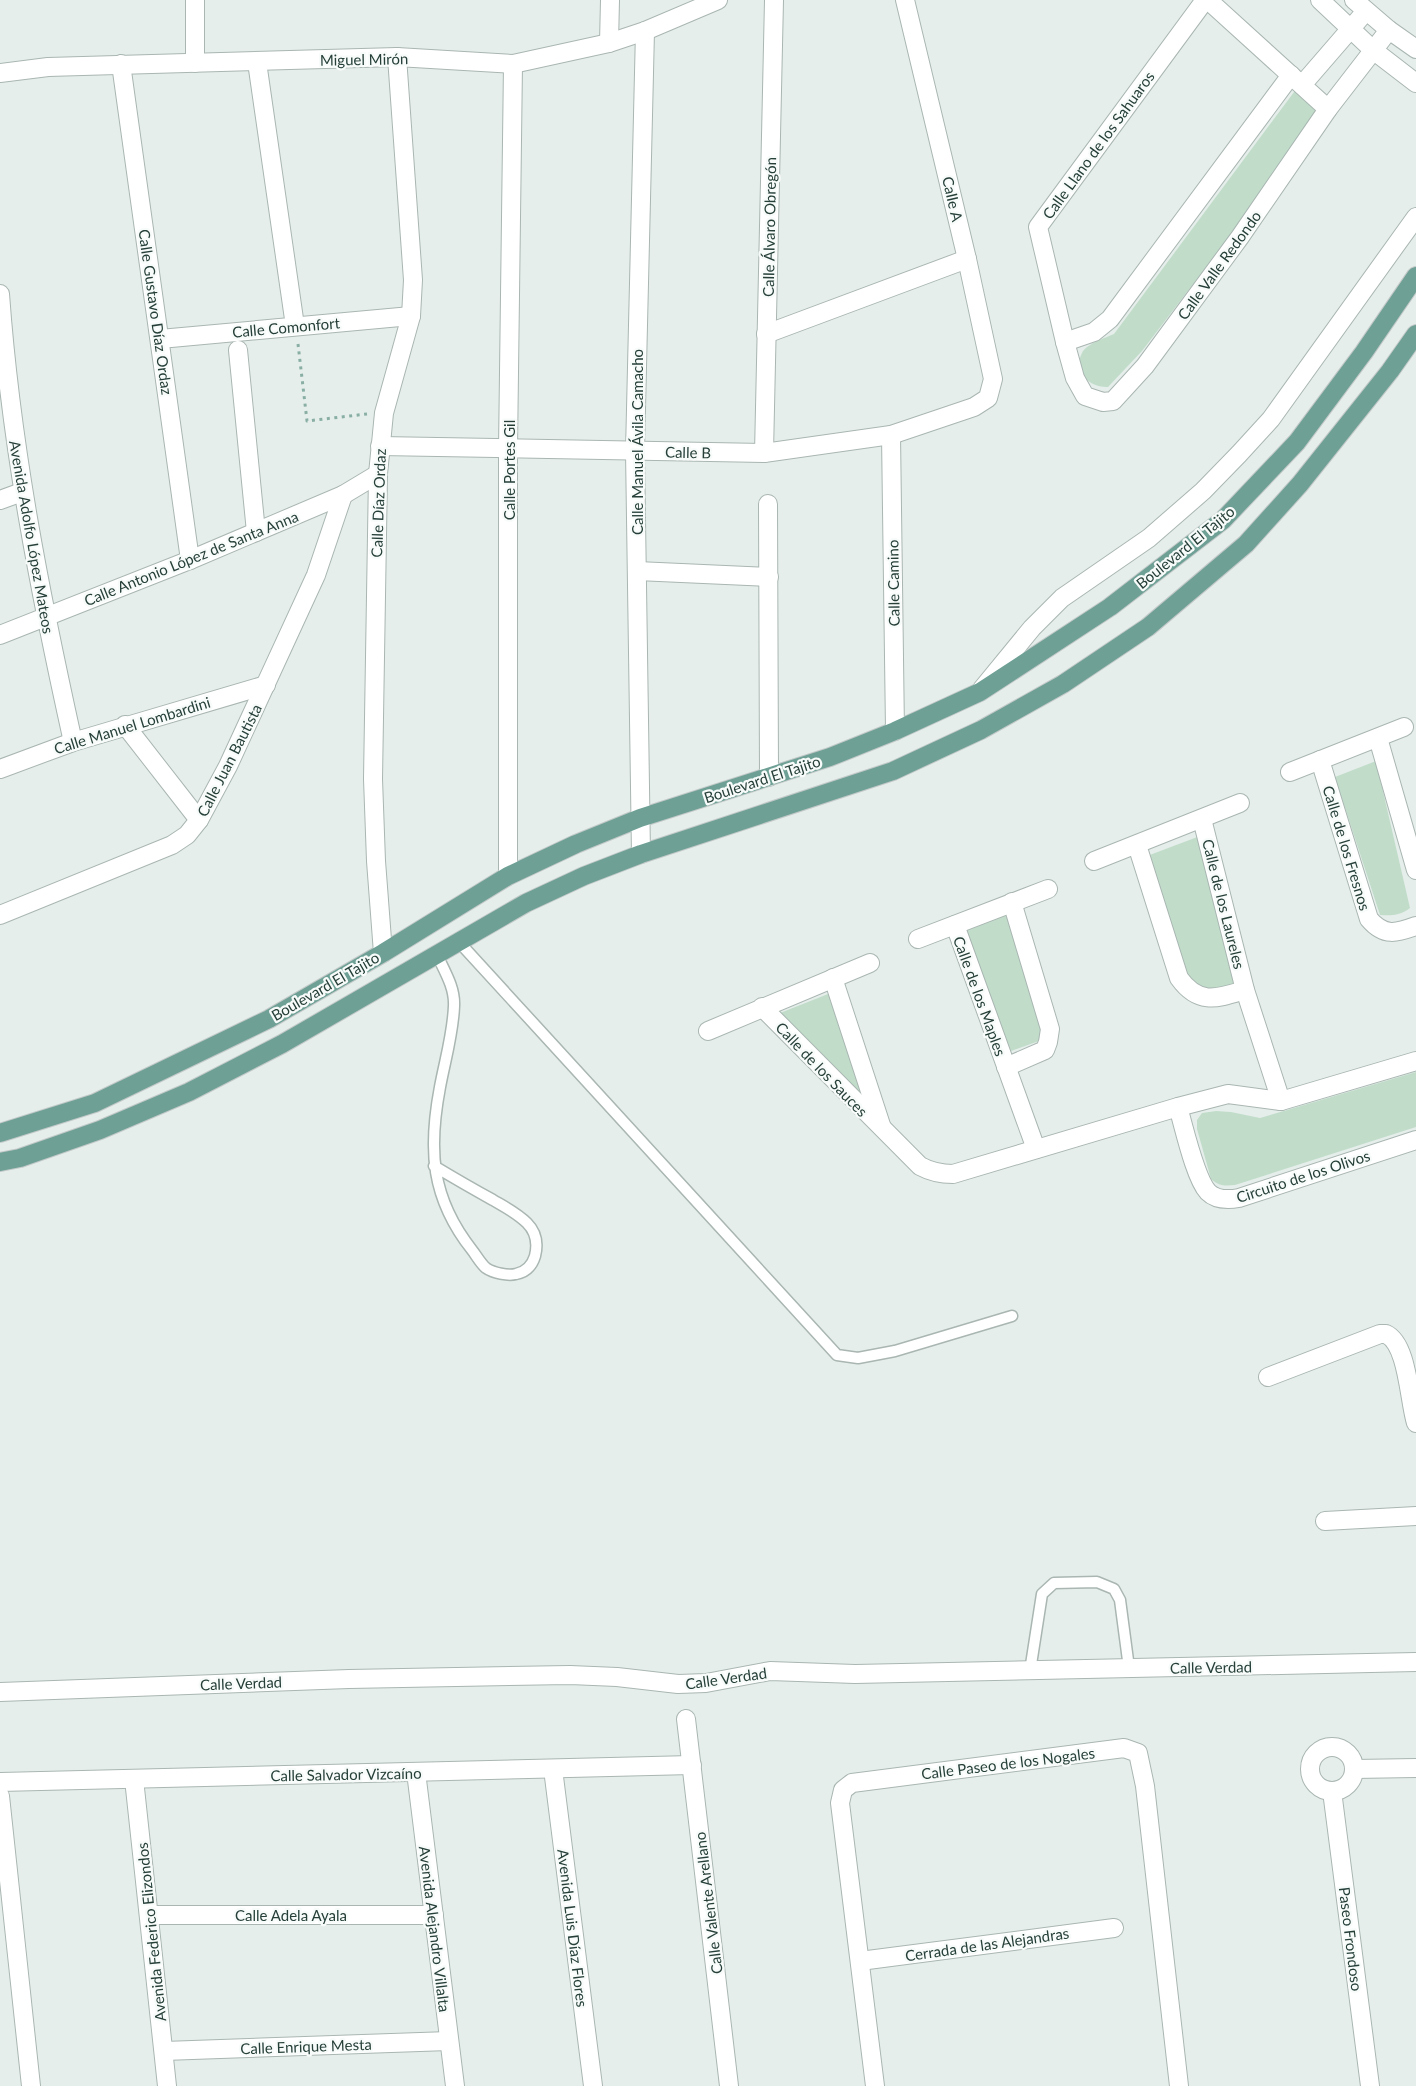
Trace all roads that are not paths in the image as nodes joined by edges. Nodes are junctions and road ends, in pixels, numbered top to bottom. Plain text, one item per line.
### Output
1 (195, 0) edge
2 (610, 0) edge
3 (718, 0) edge
4 (774, 0) edge
5 (905, 0) edge
6 (1207, 0) edge
7 (1320, 0) edge
8 (1360, 6) edge
9 (1350, 29) junction
10 (1389, 30) junction
11 (645, 31) junction
12 (609, 43) junction
13 (1416, 49) edge
14 (1373, 50) junction
15 (397, 57) junction
16 (257, 62) junction
17 (195, 63) junction
18 (122, 64) junction
19 (513, 64) junction
20 (0, 73) edge
21 (1296, 80) junction
22 (1416, 83) edge
23 (1328, 109) junction
24 (1416, 217) edge
25 (967, 259) junction
26 (1416, 276) edge
27 (0, 294) edge
28 (411, 316) junction
29 (296, 326) junction
30 (766, 334) junction
31 (1416, 334) edge
32 (160, 339) junction
33 (1065, 342) junction
34 (238, 350) dead end
35 (1364, 352) junction
36 (2, 359) edge
37 (1390, 371) junction
38 (988, 398) joint
39 (1095, 401) joint
40 (891, 435) junction
41 (380, 446) junction
42 (508, 449) junction
43 (635, 451) junction
44 (764, 453) junction
45 (378, 474) junction
46 (22, 492) junction
47 (343, 495) junction
48 (0, 500) edge
49 (768, 504) dead end
50 (256, 532) junction
51 (190, 560) junction
52 (637, 571) junction
53 (769, 578) junction
54 (45, 616) junction
55 (0, 635) edge
56 (266, 685) junction
57 (980, 692) junction
58 (125, 725) junction
59 (1404, 728) dead end
60 (895, 731) junction
61 (1378, 738) junction
62 (73, 742) junction
63 (1320, 760) junction
64 (0, 769) edge
65 (1290, 772) dead end
66 (769, 777) junction
67 (1240, 803) dead end
68 (640, 818) junction
69 (1202, 819) junction
70 (200, 820) junction
71 (1137, 845) junction
72 (641, 854) junction
73 (1094, 861) dead end
74 (1416, 870) edge
75 (508, 876) junction
76 (1047, 889) dead end
77 (1012, 902) junction
78 (0, 915) edge
79 (955, 925) junction
80 (1416, 926) edge
81 (918, 939) dead end
82 (459, 942) junction
83 (383, 953) junction
84 (437, 955) junction
85 (870, 963) dead end
86 (833, 978) junction
87 (1245, 990) junction
88 (762, 1007) junction
89 (708, 1031) dead end
90 (1416, 1061) edge
91 (1006, 1066) junction
92 (1281, 1101) junction
93 (1178, 1107) junction
94 (882, 1130) junction
95 (0, 1132) edge
96 (1416, 1140) edge
97 (1036, 1149) junction
98 (0, 1162) edge
99 (434, 1166) junction
100 (1012, 1316) dead end
101 (1268, 1377) dead end
102 (1416, 1423) edge
103 (1416, 1516) edge
104 (1325, 1521) dead end
105 (1416, 1662) edge
106 (1129, 1668) junction
107 (1030, 1671) junction
108 (0, 1692) edge
109 (686, 1719) dead end
110 (692, 1765) junction
111 (1416, 1768) edge
112 (553, 1769) junction
113 (1354, 1769) junction
114 (416, 1773) junction
115 (134, 1779) junction
116 (0, 1782) edge
117 (1332, 1791) junction
118 (0, 1796) edge
119 (149, 1915) junction
120 (434, 1915) junction
121 (1114, 1928) dead end
122 (860, 1961) junction
123 (449, 2041) junction
124 (164, 2051) junction
125 (31, 2086) edge
126 (167, 2086) edge
127 (455, 2086) edge
128 (593, 2086) edge
129 (729, 2086) edge
130 (875, 2086) edge
131 (1179, 2086) edge
132 (1370, 2086) edge

1 - 17 street
2 - 12 street
3 - 11 street, Miguel Mirón
4 - 30 street, Calle Álvaro Obregón
5 - 25 street, Calle A
6 - 21 street, Calle Llano de los Sahuaros
6 - 33 street, Calle Llano de los Sahuaros
7 - 9 street
8 - 9 street
8 - 10 street
9 - 14 street
9 - 21 street
10 - 13 street
10 - 14 street, Calle Valle Redondo
11 - 12 street, Miguel Mirón
11 - 43 street, Calle Manuel Ávila Camacho
12 - 19 street, Miguel Mirón
14 - 22 street
14 - 23 street, Calle Valle Redondo
15 - 16 street, Miguel Mirón
15 - 19 street, Miguel Mirón
15 - 28 street, Calle Díaz Ordaz
16 - 17 street, Miguel Mirón
16 - 29 street
17 - 18 street, Miguel Mirón
18 - 20 street, Miguel Mirón
18 - 32 street, Calle Gustavo Díaz Ordaz
19 - 42 street, Calle Portes Gil
21 - 23 street, Calle Llano de los Sahuaros
21 - 33 street
23 - 39 street, Calle Valle Redondo
24 - 57 street
25 - 30 street
25 - 38 street, Calle A
26 - 35 main road, Boulevard El Tajito
27 - 36 street, Avenida Adolfo López Mateos
28 - 29 street, Calle Comonfort
28 - 41 street, Calle Díaz Ordaz
29 - 32 street, Calle Comonfort
30 - 44 street, Calle Álvaro Obregón
31 - 37 main road, Boulevard El Tajito
32 - 51 street, Calle Gustavo Díaz Ordaz
33 - 39 street, Calle Llano de los Sahuaros
34 - 50 street
35 - 37 main road
35 - 57 main road, Boulevard El Tajito
36 - 46 street, Avenida Adolfo López Mateos
37 - 72 main road, Boulevard El Tajito
38 - 40 street, Calle B
40 - 44 street, Calle B
40 - 60 street, Calle Camino
41 - 42 street, Calle B
41 - 45 street, Calle Díaz Ordaz
42 - 43 street, Calle B
42 - 75 street, Calle Portes Gil
43 - 44 street, Calle B
43 - 52 street, Calle Manuel Ávila Camacho
45 - 47 street, Calle Antonio López de Santa Anna
45 - 83 street, Calle Díaz Ordaz
46 - 48 street
46 - 54 street, Avenida Adolfo López Mateos
47 - 50 street, Calle Antonio López de Santa Anna
47 - 56 street, Calle Juan Bautista
49 - 53 street
50 - 51 street, Calle Antonio López de Santa Anna
51 - 54 street, Calle Antonio López de Santa Anna
52 - 53 street
52 - 68 street, Calle Manuel Ávila Camacho
53 - 66 street
54 - 55 street, Calle Antonio López de Santa Anna
54 - 62 street, Avenida Adolfo López Mateos
56 - 58 street, Calle Manuel Lombardini
56 - 70 street, Calle Juan Bautista
57 - 60 main road, Boulevard El Tajito
58 - 62 street, Calle Manuel Lombardini
58 - 70 street
59 - 61 street
60 - 66 main road, Boulevard El Tajito
61 - 63 street
61 - 74 street
62 - 64 street, Calle Manuel Lombardini
63 - 65 street
63 - 80 street, Calle de los Fresnos
66 - 68 main road, Boulevard El Tajito
67 - 69 street, Calle de los Laureles
68 - 72 street, Calle Manuel Ávila Camacho
68 - 75 main road, Boulevard El Tajito
69 - 71 street, Calle de los Laureles
69 - 87 street, Calle de los Laureles
70 - 78 street, Calle Juan Bautista
71 - 73 street, Calle de los Laureles
71 - 87 street, Calle de los Laureles
72 - 82 main road, Boulevard El Tajito
75 - 83 main road, Boulevard El Tajito
76 - 77 street, Calle de los Maples
77 - 79 street, Calle de los Maples
77 - 91 street, Calle de los Maples
79 - 81 street, Calle de los Maples
79 - 91 street, Calle de los Maples
82 - 84 main road, Boulevard El Tajito
82 - 100 lane
83 - 95 main road, Boulevard El Tajito
84 - 98 main road, Boulevard El Tajito
84 - 99 lane
85 - 86 street, Calle de los Sauces
86 - 88 street, Calle de los Sauces
86 - 94 street, Calle de los Sauces
87 - 92 street, Calle de los Laureles
88 - 89 street, Calle de los Sauces
88 - 94 street, Calle de los Sauces
90 - 92 street
91 - 97 street, Calle de los Maples
92 - 93 street
93 - 96 street, Circuito de los Olivos
93 - 97 street
94 - 97 street, Calle de los Sauces
99 - 99 lane
101 - 102 street
103 - 104 street
105 - 106 street, Calle Verdad
106 - 107 street, Calle Verdad
106 - 107 lane
107 - 108 street, Calle Verdad
109 - 110 street, Calle Valente Arellano
110 - 112 street, Calle Salvador Vizcaíno
110 - 129 street, Calle Valente Arellano
111 - 113 street
112 - 114 street, Calle Salvador Vizcaíno
112 - 128 street, Avenida Luis Díaz Flores
113 - 117 street
113 - 117 street
114 - 115 street, Calle Salvador Vizcaíno
114 - 120 street, Avenida Alejandro Villalta
115 - 116 street, Calle Salvador Vizcaíno
115 - 119 street, Avenida Federico Elizondos
117 - 132 street, Paseo Frondoso
118 - 125 street
119 - 120 street, Calle Adela Ayala
119 - 124 street, Avenida Federico Elizondos
120 - 123 street, Avenida Alejandro Villalta
121 - 122 street, Cerrada de las Alejandras
122 - 130 street, Calle Paseo de los Nogales
122 - 131 street, Calle Paseo de los Nogales
123 - 124 street, Calle Enrique Mesta
123 - 127 street, Avenida Alejandro Villalta
124 - 126 street, Avenida Federico Elizondos

